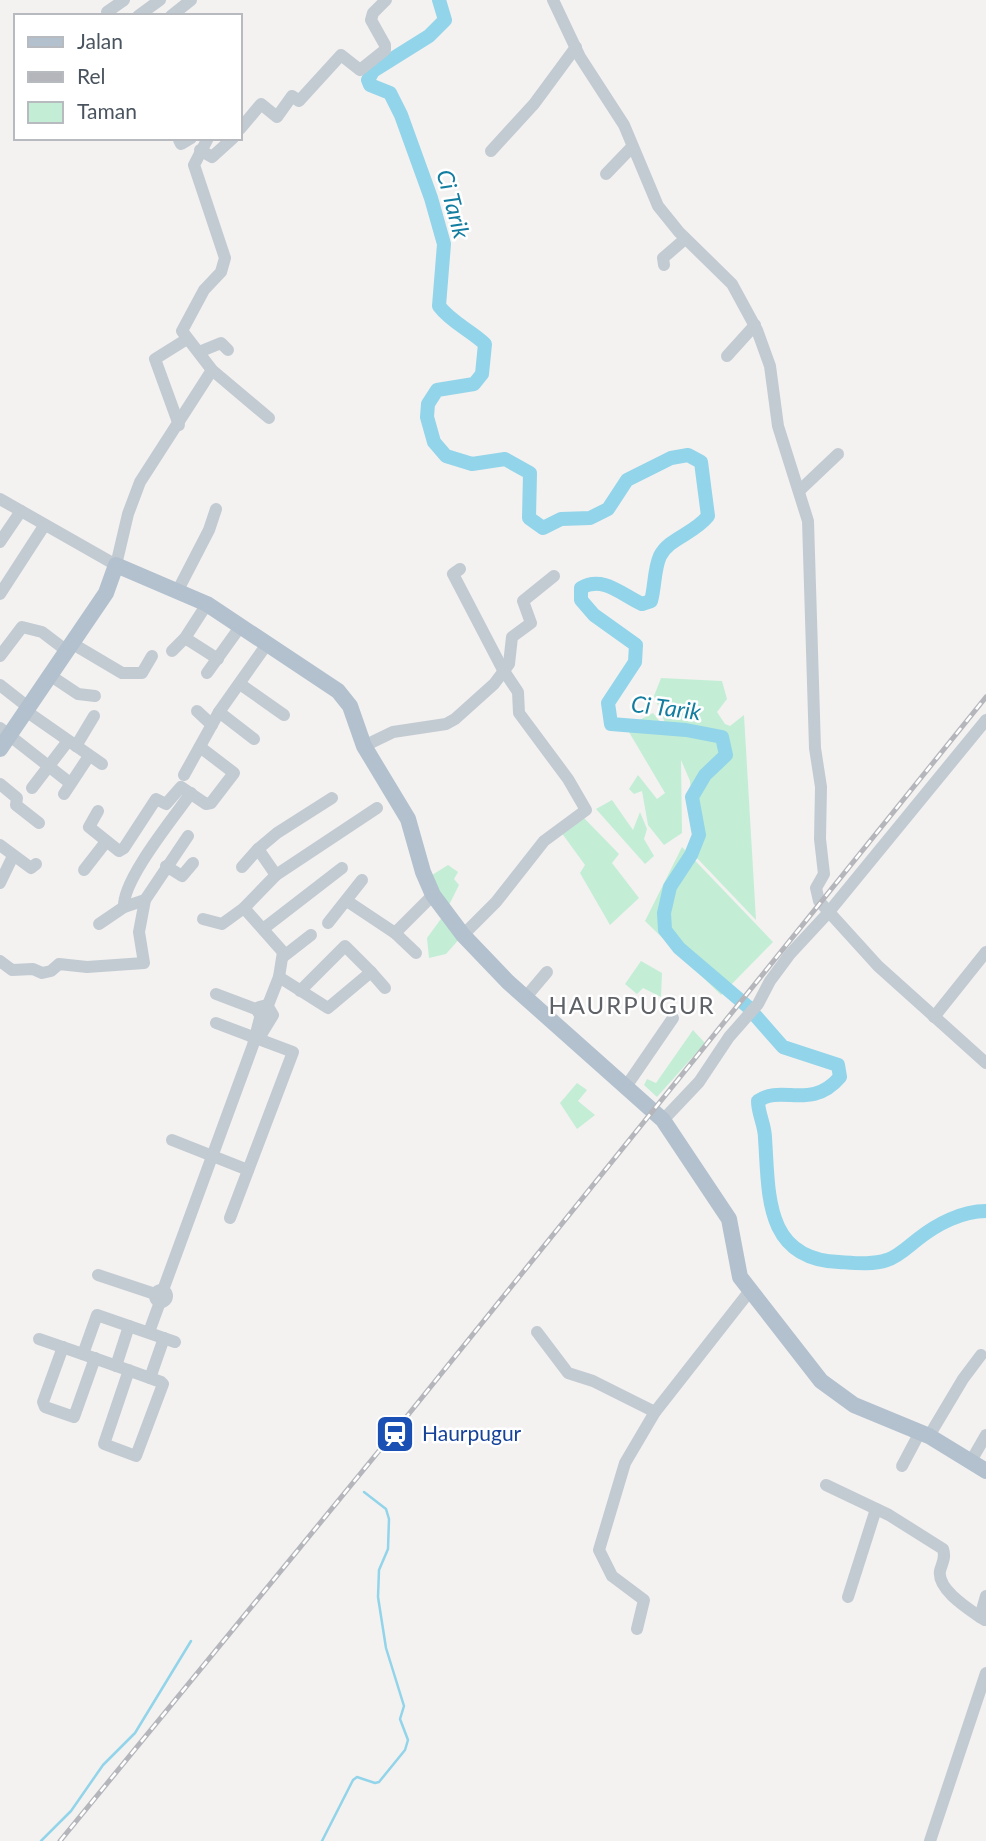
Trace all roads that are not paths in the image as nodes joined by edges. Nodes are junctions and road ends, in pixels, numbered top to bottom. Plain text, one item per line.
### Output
1 (125, 0) edge
2 (160, 0) edge
3 (191, 0) edge
4 (386, 0) edge
5 (552, 0) edge
6 (106, 10) edge
7 (140, 14) edge
8 (174, 14) edge
9 (576, 47) junction
10 (242, 127) edge
11 (207, 140) edge
12 (231, 140) edge
13 (632, 147) junction
14 (200, 150) junction
15 (491, 151) dead end
16 (606, 174) dead end
17 (685, 239) junction
18 (664, 265) dead end
19 (755, 325) junction
20 (187, 339) junction
21 (228, 350) dead end
22 (199, 352) junction
23 (727, 356) dead end
24 (212, 370) junction
25 (269, 418) dead end
26 (178, 425) junction
27 (838, 454) dead end
28 (799, 491) junction
29 (0, 499) edge
30 (216, 509) dead end
31 (21, 511) junction
32 (44, 526) junction
33 (0, 542) edge
34 (117, 562) junction
35 (460, 569) dead end
36 (554, 576) dead end
37 (178, 590) junction
38 (0, 594) edge
39 (0, 601) edge
40 (207, 604) junction
41 (0, 606) edge
42 (240, 627) junction
43 (185, 638) junction
44 (267, 644) junction
45 (70, 648) junction
46 (172, 651) dead end
47 (0, 656) edge
48 (152, 656) dead end
49 (218, 659) junction
50 (504, 672) junction
51 (207, 673) dead end
52 (51, 676) junction
53 (240, 684) junction
54 (0, 685) edge
55 (95, 696) dead end
56 (27, 709) junction
57 (197, 711) dead end
58 (219, 712) junction
59 (284, 715) dead end
60 (94, 716) dead end
61 (986, 720) edge
62 (212, 725) junction
63 (3, 737) edge
64 (254, 739) dead end
65 (72, 743) junction
66 (364, 746) junction
67 (200, 747) junction
68 (89, 756) junction
69 (102, 764) dead end
70 (50, 766) junction
71 (184, 775) dead end
72 (0, 784) edge
73 (32, 788) dead end
74 (395, 796) junction
75 (188, 798) junction
76 (332, 798) dead end
77 (98, 811) dead end
78 (39, 823) dead end
79 (188, 835) dead end
80 (105, 843) junction
81 (0, 845) edge
82 (258, 849) junction
83 (13, 856) junction
84 (193, 863) dead end
85 (36, 864) dead end
86 (166, 866) junction
87 (242, 867) dead end
88 (342, 867) dead end
89 (83, 870) dead end
90 (276, 875) junction
91 (362, 880) dead end
92 (0, 883) edge
93 (433, 895) junction
94 (145, 900) junction
95 (347, 901) junction
96 (124, 907) junction
97 (244, 908) junction
98 (828, 913) junction
99 (203, 919) dead end
100 (328, 923) dead end
101 (99, 924) dead end
102 (263, 929) junction
103 (395, 933) junction
104 (311, 935) dead end
105 (463, 935) junction
106 (986, 952) edge
107 (416, 953) dead end
108 (284, 956) junction
109 (0, 961) edge
110 (371, 972) junction
111 (547, 972) dead end
112 (279, 977) junction
113 (385, 988) dead end
114 (300, 991) junction
115 (216, 994) dead end
116 (525, 998) junction
117 (263, 1013) junction
118 (934, 1017) junction
119 (673, 1018) dead end
120 (216, 1023) dead end
121 (255, 1040) junction
122 (986, 1063) edge
123 (625, 1088) junction
124 (663, 1120) junction
125 (172, 1140) dead end
126 (210, 1156) junction
127 (248, 1170) junction
128 (230, 1218) dead end
129 (98, 1275) dead end
130 (750, 1292) junction
131 (159, 1295) junction
132 (129, 1326) junction
133 (149, 1332) junction
134 (537, 1332) dead end
135 (39, 1339) dead end
136 (62, 1347) junction
137 (981, 1355) dead end
138 (89, 1356) junction
139 (116, 1366) junction
140 (129, 1370) junction
141 (150, 1378) junction
142 (655, 1412) junction
143 (924, 1434) junction
144 (986, 1435) edge
145 (971, 1461) junction
146 (902, 1466) dead end
147 (986, 1471) edge
148 (826, 1485) dead end
149 (876, 1509) junction
150 (986, 1596) edge
151 (848, 1597) dead end
152 (983, 1618) edge
153 (637, 1629) dead end
154 (986, 1673) edge
155 (930, 1841) edge

1 - 6 street
2 - 7 street
3 - 8 street
4 - 10 street
5 - 9 street
9 - 13 street
9 - 15 street
11 - 14 street
12 - 14 street
13 - 16 street
13 - 17 street
14 - 20 street
17 - 18 street
17 - 19 street
19 - 23 street
19 - 28 street
20 - 22 street
20 - 26 street
21 - 22 street
22 - 24 street
24 - 25 street
24 - 26 street
26 - 34 street
27 - 28 street
28 - 98 street
29 - 31 street
30 - 37 street
31 - 32 street
31 - 33 street
32 - 34 street
32 - 38 street
34 - 37 main road
34 - 45 main road
35 - 50 street
36 - 50 street
37 - 40 main road
39 - 41 street
40 - 42 main road
40 - 43 street
42 - 44 main road
42 - 49 street
43 - 46 street
43 - 49 street
44 - 53 street
44 - 66 main road
45 - 47 street
45 - 48 street
45 - 52 main road
49 - 51 street
50 - 66 street
50 - 105 street
52 - 55 street
52 - 56 main road
53 - 58 street
53 - 59 street
54 - 56 street
56 - 63 main road
56 - 65 street
57 - 62 street
58 - 62 street
58 - 64 street
60 - 65 street
61 - 98 street
62 - 67 street
63 - 70 street
65 - 68 street
65 - 70 street
66 - 74 main road
67 - 71 street
67 - 75 street
68 - 69 street
68 - 70 street
70 - 73 street
72 - 78 street
74 - 90 street
74 - 93 main road
75 - 80 street
75 - 96 street
76 - 82 street
77 - 80 street
79 - 86 street
80 - 89 street
81 - 83 street
82 - 87 street
82 - 90 street
83 - 85 street
83 - 92 street
84 - 86 street
86 - 94 street
88 - 102 street
90 - 97 street
91 - 95 street
93 - 103 street
93 - 105 main road
94 - 96 street
94 - 109 street
95 - 100 street
95 - 103 street
96 - 101 street
97 - 99 street
97 - 102 street
98 - 118 street
98 - 124 street
102 - 108 street
103 - 107 street
104 - 108 street
105 - 116 main road
106 - 118 street
108 - 112 street
110 - 113 street
110 - 114 street
110 - 114 street
111 - 116 street
112 - 114 street
112 - 117 street
115 - 117 street
116 - 123 main road
117 - 121 street
118 - 122 street
119 - 123 street
120 - 121 street
121 - 126 street
121 - 127 street
123 - 124 main road
124 - 130 main road
125 - 126 street
126 - 127 street
126 - 131 street
127 - 128 street
129 - 131 street
130 - 142 street
130 - 143 main road
131 - 133 street
132 - 133 street
132 - 138 street
132 - 139 street
133 - 141 street
134 - 142 street
135 - 136 street
136 - 138 street
136 - 138 street
137 - 143 street
138 - 139 street
139 - 140 street
140 - 141 street
140 - 141 street
142 - 153 street
143 - 145 main road
143 - 146 street
144 - 145 street
145 - 147 main road
148 - 149 street
149 - 151 street
149 - 152 street
150 - 152 street
154 - 155 street

